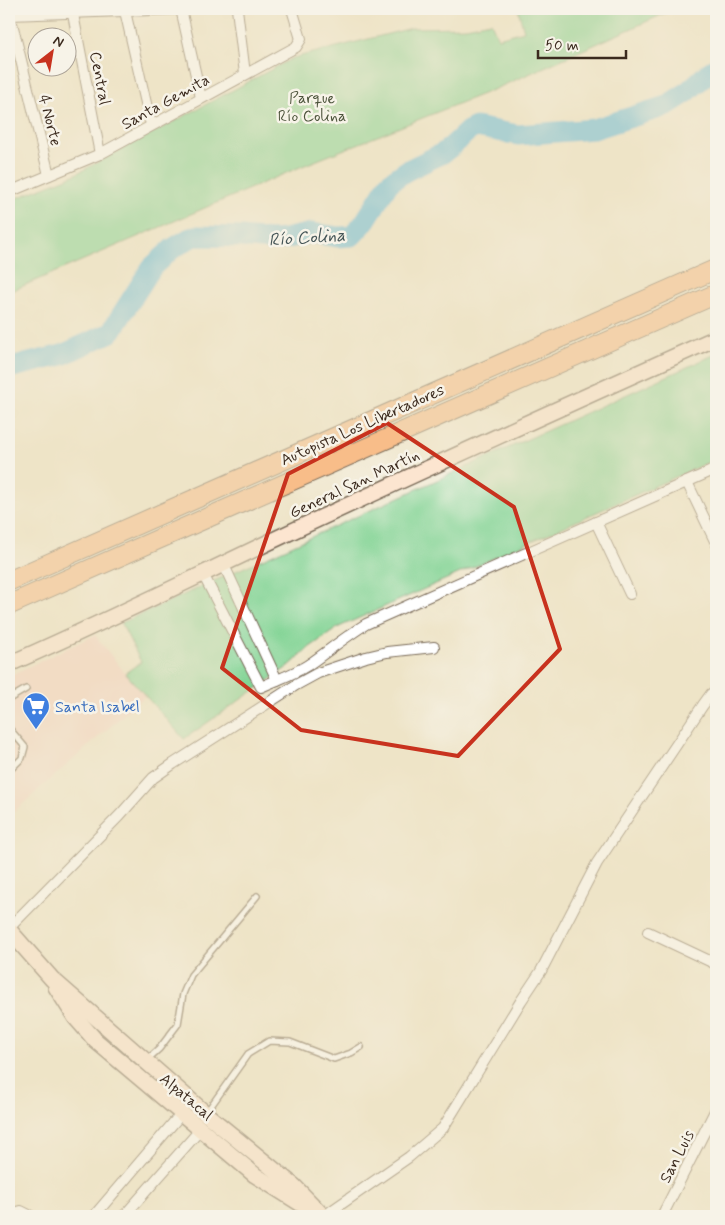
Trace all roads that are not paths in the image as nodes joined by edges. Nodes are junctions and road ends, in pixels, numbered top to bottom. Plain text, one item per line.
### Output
1 (181, 9) edge
2 (236, 9) edge
3 (292, 9) edge
4 (72, 11) edge
5 (125, 11) junction
6 (9, 15) edge
7 (245, 74) junction
8 (201, 98) junction
9 (151, 125) junction
10 (100, 154) junction
11 (49, 175) junction
12 (9, 192) edge
13 (716, 269) edge
14 (716, 294) edge
15 (716, 338) edge
16 (716, 469) edge
17 (687, 482) junction
18 (596, 522) junction
19 (716, 543) edge
20 (223, 564) junction
21 (203, 574) junction
22 (9, 581) edge
23 (630, 594) dead end
24 (9, 604) edge
25 (434, 648) dead end
26 (9, 664) edge
27 (277, 680) junction
28 (26, 689) dead end
29 (716, 691) edge
30 (9, 699) edge
31 (9, 728) edge
32 (9, 771) edge
33 (257, 896) dead end
34 (9, 929) edge
35 (648, 932) dead end
36 (716, 964) edge
37 (52, 979) junction
38 (107, 1028) junction
39 (96, 1041) junction
40 (361, 1047) dead end
41 (145, 1061) junction
42 (716, 1109) edge
43 (182, 1114) junction
44 (206, 1114) junction
45 (200, 1130) junction
46 (267, 1163) junction
47 (256, 1175) junction
48 (9, 1214) edge
49 (31, 1216) edge
50 (94, 1216) edge
51 (124, 1216) edge
52 (323, 1216) edge
53 (662, 1216) edge

1 - 5 street
1 - 8 street
2 - 7 street
3 - 7 street, Santa Gemita
4 - 5 street
4 - 6 street
4 - 10 street, Central
5 - 9 street
6 - 11 street, 4 Norte
7 - 8 street, Santa Gemita
8 - 9 street, Santa Gemita
9 - 10 street, Santa Gemita
10 - 11 street, Santa Gemita
11 - 12 street, Santa Gemita
13 - 22 highway, Autopista Los Libertadores
14 - 24 highway, Autopista Los Libertadores
15 - 20 street, General San Martín
16 - 17 street
17 - 18 street
17 - 19 street
18 - 23 street
18 - 27 street
20 - 21 street, General San Martín
20 - 27 street
21 - 26 street, General San Martín
21 - 27 street
25 - 34 street
28 - 30 lane
29 - 52 street
31 - 32 lane
33 - 41 lane
34 - 37 street, Alpatacal
35 - 36 street
37 - 38 street, Alpatacal
37 - 39 street, Alpatacal
38 - 39 street
38 - 41 street, Alpatacal
39 - 43 street, Alpatacal
40 - 44 lane
41 - 44 street, Alpatacal
42 - 53 street, San Luis
43 - 45 street, Alpatacal
43 - 50 street
44 - 46 street, Alpatacal
45 - 47 street, Alpatacal
45 - 51 street
46 - 47 street
46 - 52 street, Alpatacal
47 - 52 street, Alpatacal
48 - 49 street

